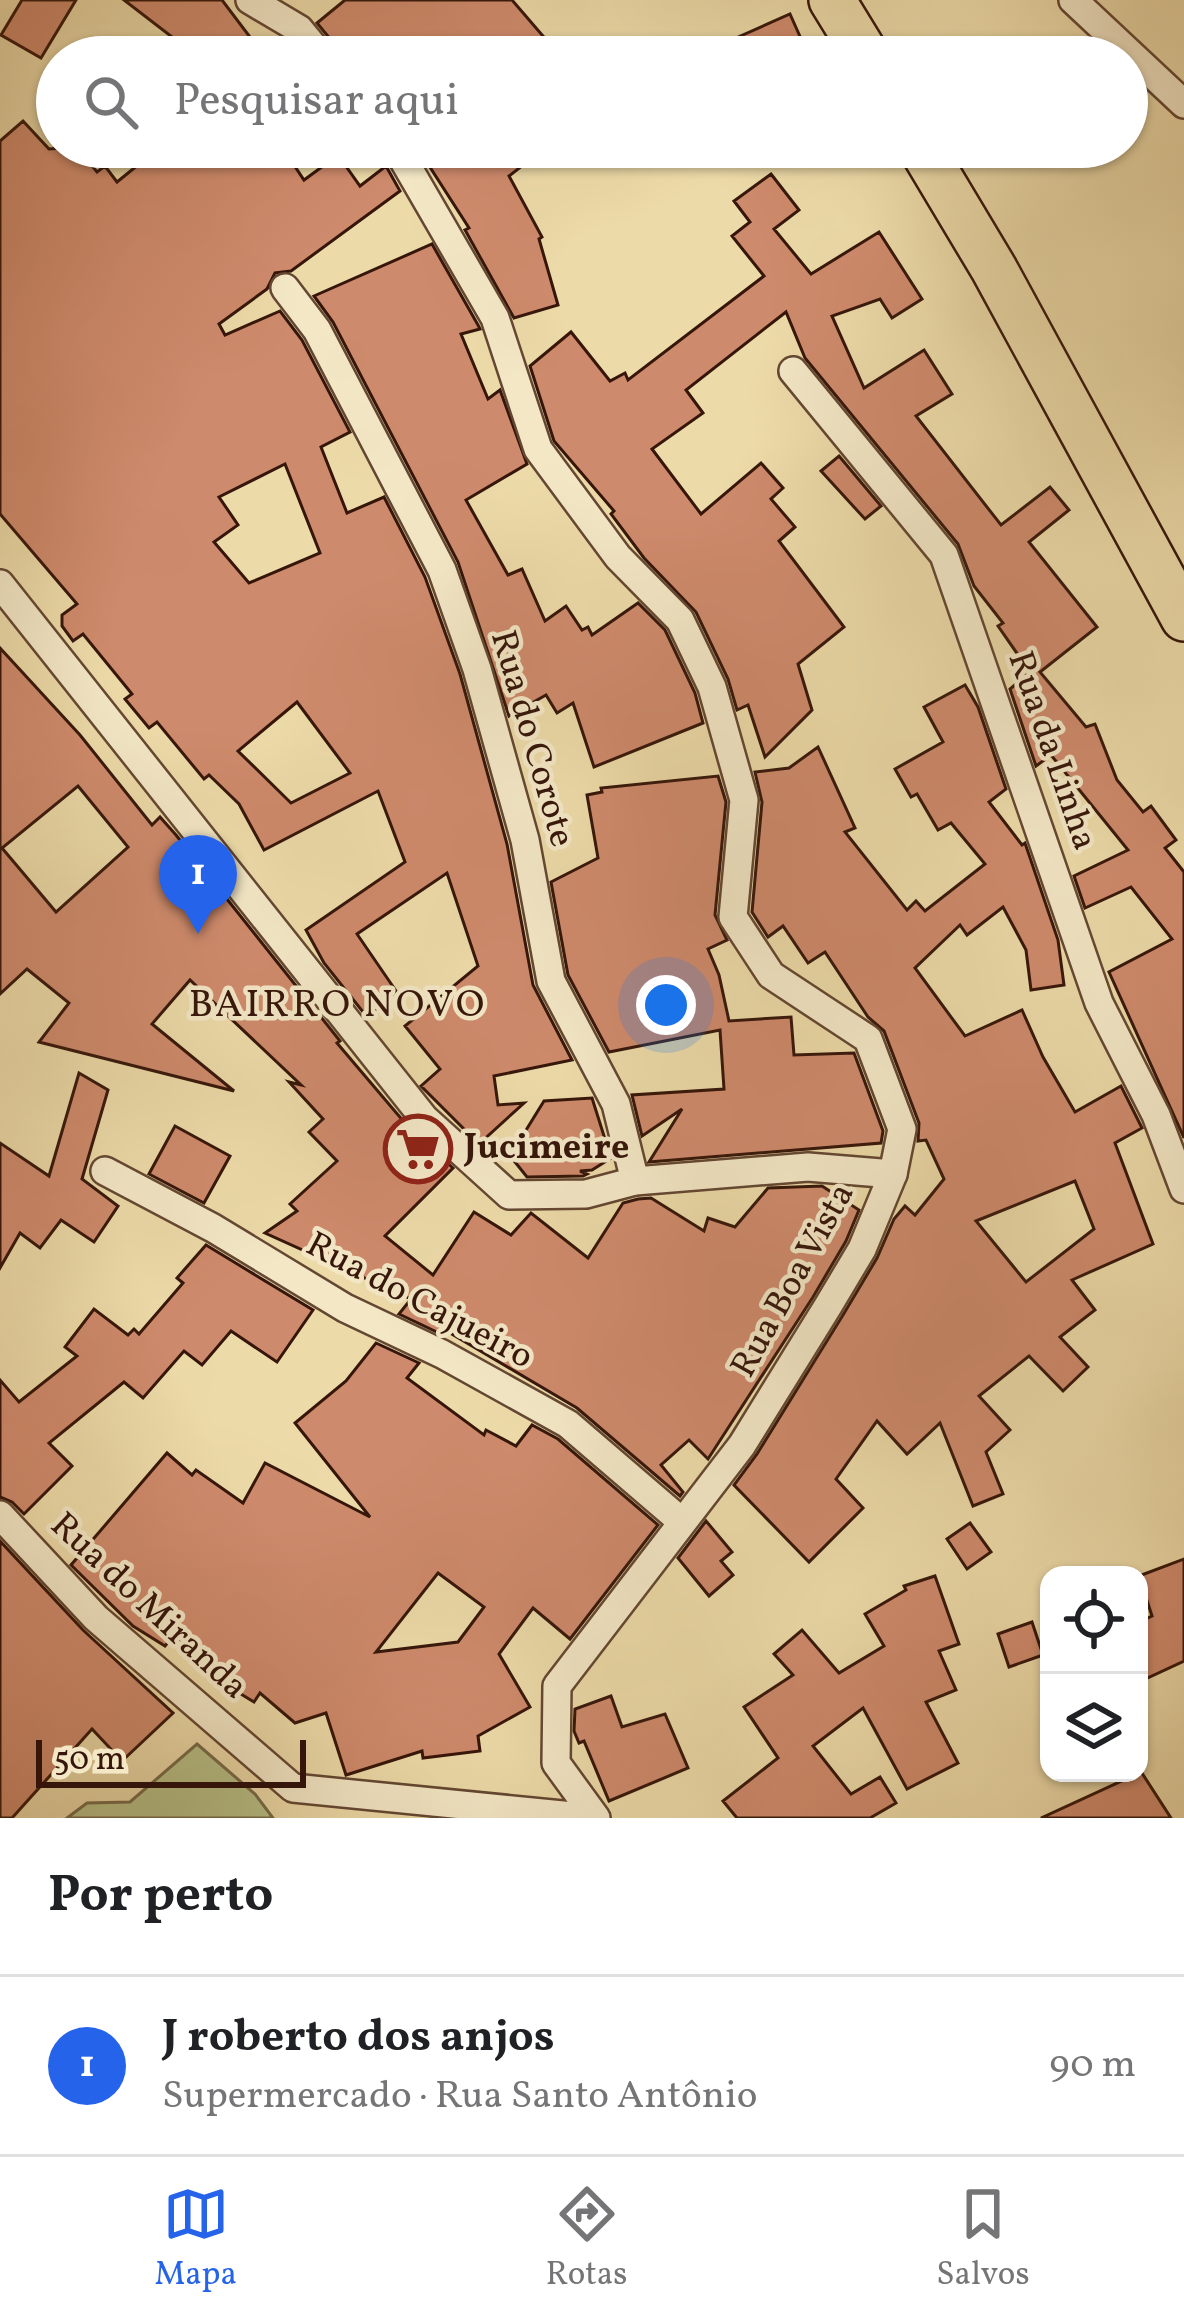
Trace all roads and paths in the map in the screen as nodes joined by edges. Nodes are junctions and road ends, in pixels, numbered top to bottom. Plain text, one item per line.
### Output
1 (250, 0) edge
2 (832, 0) edge
3 (1073, 0) edge
4 (305, 36) edge
5 (853, 36) edge
6 (1111, 36) edge
7 (1148, 70) edge
8 (1184, 104) edge
9 (408, 168) edge
10 (934, 168) edge
11 (285, 288) dead end
12 (794, 370) dead end
13 (0, 584) edge
14 (1184, 618) edge
15 (105, 1171) dead end
16 (893, 1174) junction
17 (634, 1180) junction
18 (1184, 1189) edge
19 (0, 1516) edge
20 (681, 1521) junction
21 (594, 1818) edge

1 - 4 street
2 - 5 main road
3 - 6 street
7 - 8 street
9 - 16 street, Rua Boa Vista
10 - 14 main road
11 - 17 street, Rua do Corote
12 - 18 street, Rua da Linha
13 - 17 street
15 - 20 street, Rua do Cajueiro
16 - 17 street
16 - 20 street, Rua Boa Vista
19 - 21 street, Rua do Miranda
20 - 21 street, Rua Boa Vista

